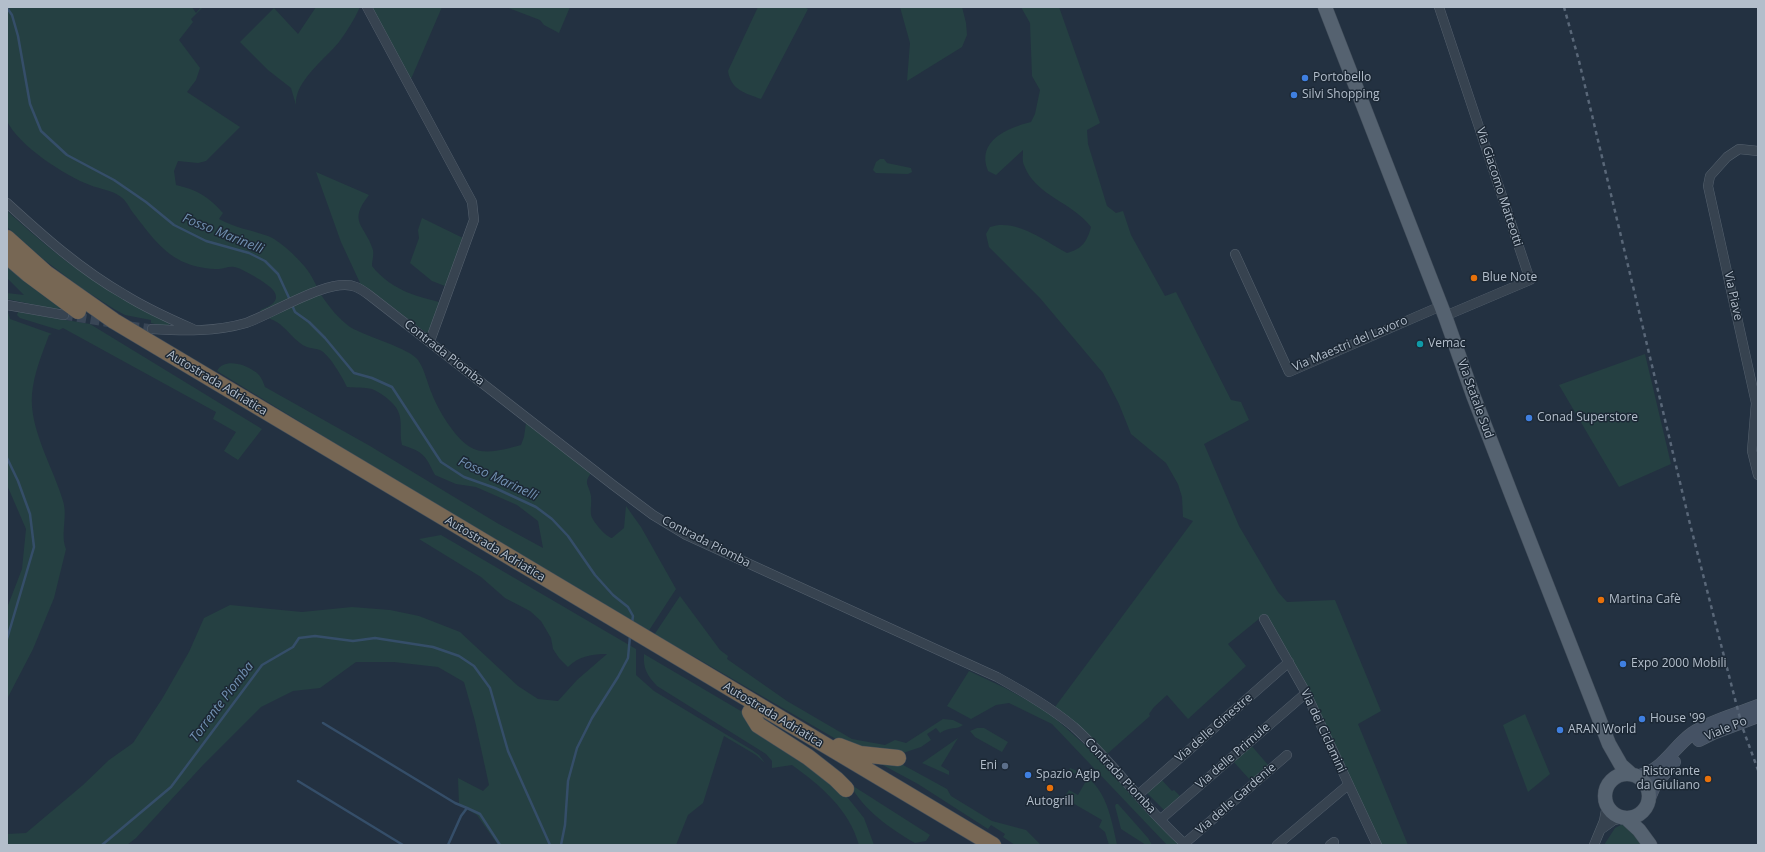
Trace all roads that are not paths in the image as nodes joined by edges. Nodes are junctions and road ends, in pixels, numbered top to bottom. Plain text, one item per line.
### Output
1 (367, 7) edge
2 (1325, 7) edge
3 (1439, 7) edge
4 (1758, 151) edge
5 (7, 203) edge
6 (7, 238) edge
7 (1235, 254) dead end
8 (7, 256) edge
9 (7, 305) edge
10 (1443, 311) junction
11 (64, 315) tunnel mouth
12 (152, 329) tunnel mouth
13 (196, 331) junction
14 (430, 341) junction
15 (1758, 475) edge
16 (529, 575) junction
17 (1264, 619) dead end
18 (1289, 662) junction
19 (1306, 694) junction
20 (1758, 706) edge
21 (750, 712) junction
22 (1758, 716) edge
23 (782, 720) junction
24 (1609, 744) junction
25 (1287, 755) dead end
26 (898, 758) dead end
27 (1634, 775) junction
28 (1348, 785) junction
29 (1607, 787) junction
30 (846, 789) dead end
31 (1138, 795) junction
32 (1647, 803) junction
33 (1607, 805) junction
34 (1625, 818) junction
35 (1161, 819) junction
36 (1602, 829) junction
37 (1649, 843) edge
38 (1185, 844) edge
39 (972, 845) edge
40 (993, 845) edge
41 (1277, 845) edge
42 (1377, 845) edge
43 (1594, 845) edge

1 - 14 street
2 - 10 main road, Via Statale Sud
3 - 10 street, Via Giacomo Matteotti
4 - 15 street, Via Piave
5 - 13 street
6 - 16 highway, Autostrada Adriatica
7 - 10 street, Via Maestri del Lavoro
8 - 16 highway, Autostrada Adriatica
9 - 11 street
10 - 24 main road, Via Statale Sud
12 - 13 street, Contrada Piomba
13 - 14 street, Contrada Piomba
14 - 31 street, Contrada Piomba
16 - 21 highway, Autostrada Adriatica
16 - 23 highway, Autostrada Adriatica
17 - 18 street, Via dei Ciclamini
18 - 19 street, Via dei Ciclamini
18 - 31 street, Via delle Ginestre
19 - 28 street, Via dei Ciclamini
19 - 35 street, Via delle Primule
20 - 27 street, Viale Po
21 - 30 highway
21 - 39 highway, Autostrada Adriatica
22 - 32 street, Viale Po
23 - 26 highway
23 - 40 highway, Autostrada Adriatica
24 - 27 main road
24 - 29 main road
25 - 38 street, Via delle Gardenie
27 - 29 main road
27 - 32 main road
28 - 41 street
28 - 42 street, Via dei Ciclamini
29 - 33 main road
31 - 35 street, Contrada Piomba
32 - 34 main road
32 - 37 main road
33 - 34 main road
33 - 36 street
34 - 36 street
34 - 37 main road
35 - 38 street, Contrada Piomba
36 - 43 street

